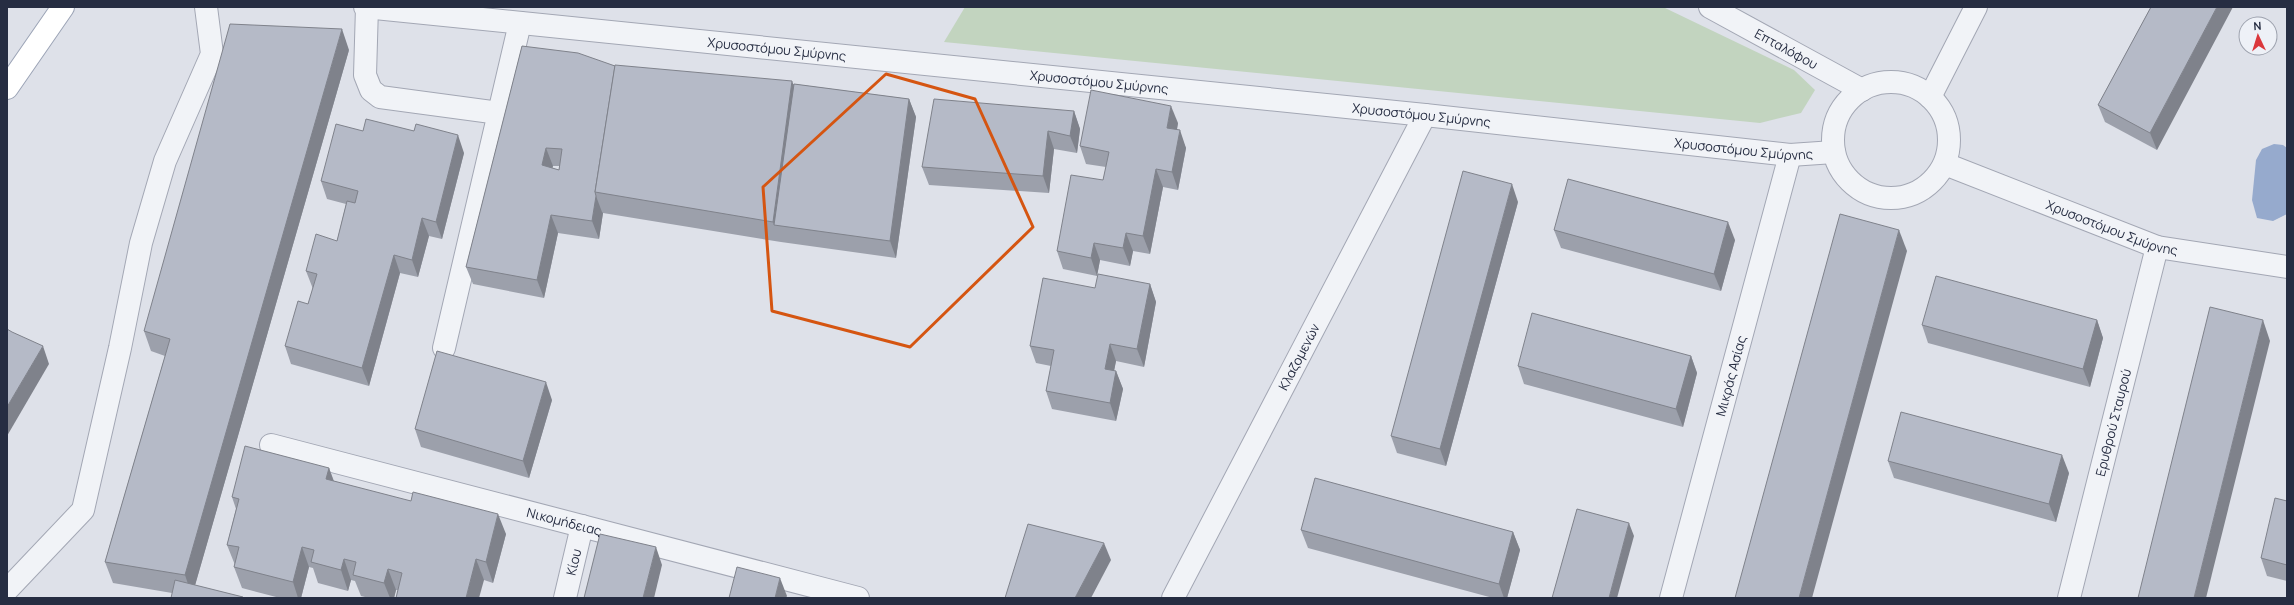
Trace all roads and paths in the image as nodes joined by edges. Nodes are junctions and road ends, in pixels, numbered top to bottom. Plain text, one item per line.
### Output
1 (63, 7) edge
2 (206, 7) edge
3 (366, 7) edge
4 (1710, 7) edge
5 (1976, 7) edge
6 (520, 23) junction
7 (7, 88) edge
8 (1862, 90) junction
9 (1930, 97) junction
10 (499, 113) junction
11 (1425, 115) junction
12 (1834, 152) junction
13 (1790, 155) junction
14 (1945, 164) junction
15 (2157, 247) junction
16 (2287, 267) edge
17 (444, 348) dead end
18 (271, 444) dead end
19 (582, 526) junction
20 (7, 590) edge
21 (565, 598) edge
22 (858, 598) edge
23 (1173, 598) edge
24 (1671, 598) edge
25 (2068, 598) edge

1 - 7 main road
2 - 20 street
3 - 6 street, Χρυσοστόμου Σμύρνης
3 - 10 street
4 - 8 street, Επταλόφου
5 - 9 street
6 - 10 street
6 - 11 street, Χρυσοστόμου Σμύρνης
8 - 9 street, Χρυσοστόμου Σμύρνης
8 - 12 street, Χρυσοστόμου Σμύρνης
9 - 14 street, Χρυσοστόμου Σμύρνης
10 - 17 street
11 - 13 street, Χρυσοστόμου Σμύρνης
11 - 23 street, Κλαζομενών
12 - 13 street, Χρυσοστόμου Σμύρνης
12 - 14 street, Χρυσοστόμου Σμύρνης
13 - 24 street, Μικράς Ασίας
14 - 15 street, Χρυσοστόμου Σμύρνης
15 - 16 street, Χρυσοστόμου Σμύρνης
15 - 25 street, Ερυθρού Σταυρού
18 - 19 street, Νικομήδειας
19 - 21 street, Κίου
19 - 22 street, Νικομήδειας

